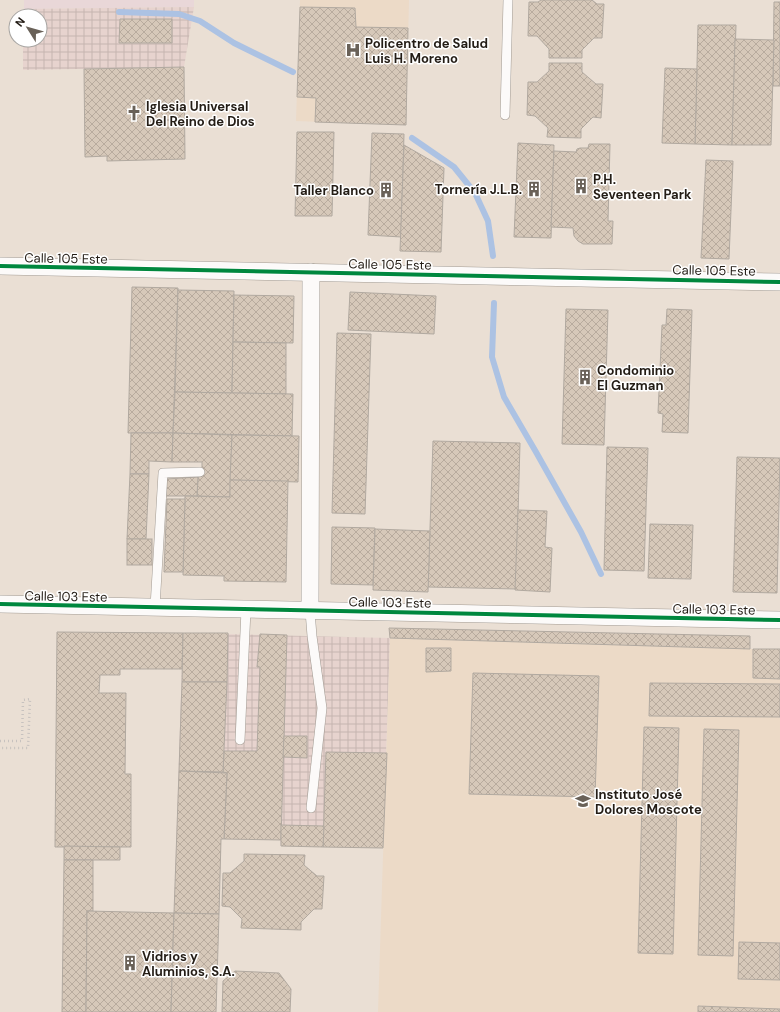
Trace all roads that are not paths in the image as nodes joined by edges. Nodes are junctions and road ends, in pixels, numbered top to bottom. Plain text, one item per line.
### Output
1 (508, 0) edge
2 (505, 115) dead end
3 (0, 266) edge
4 (311, 272) junction
5 (780, 282) edge
6 (200, 472) dead end
7 (0, 604) edge
8 (155, 608) junction
9 (246, 610) junction
10 (310, 611) junction
11 (780, 620) edge
12 (240, 740) dead end
13 (311, 808) dead end

1 - 2 lane
3 - 4 street, Calle 105 Este
4 - 5 street, Calle 105 Este
4 - 10 street
6 - 8 lane
7 - 8 street, Calle 103 Este
8 - 9 street, Calle 103 Este
9 - 10 street, Calle 103 Este
9 - 12 lane
10 - 11 street, Calle 103 Este
10 - 13 lane

